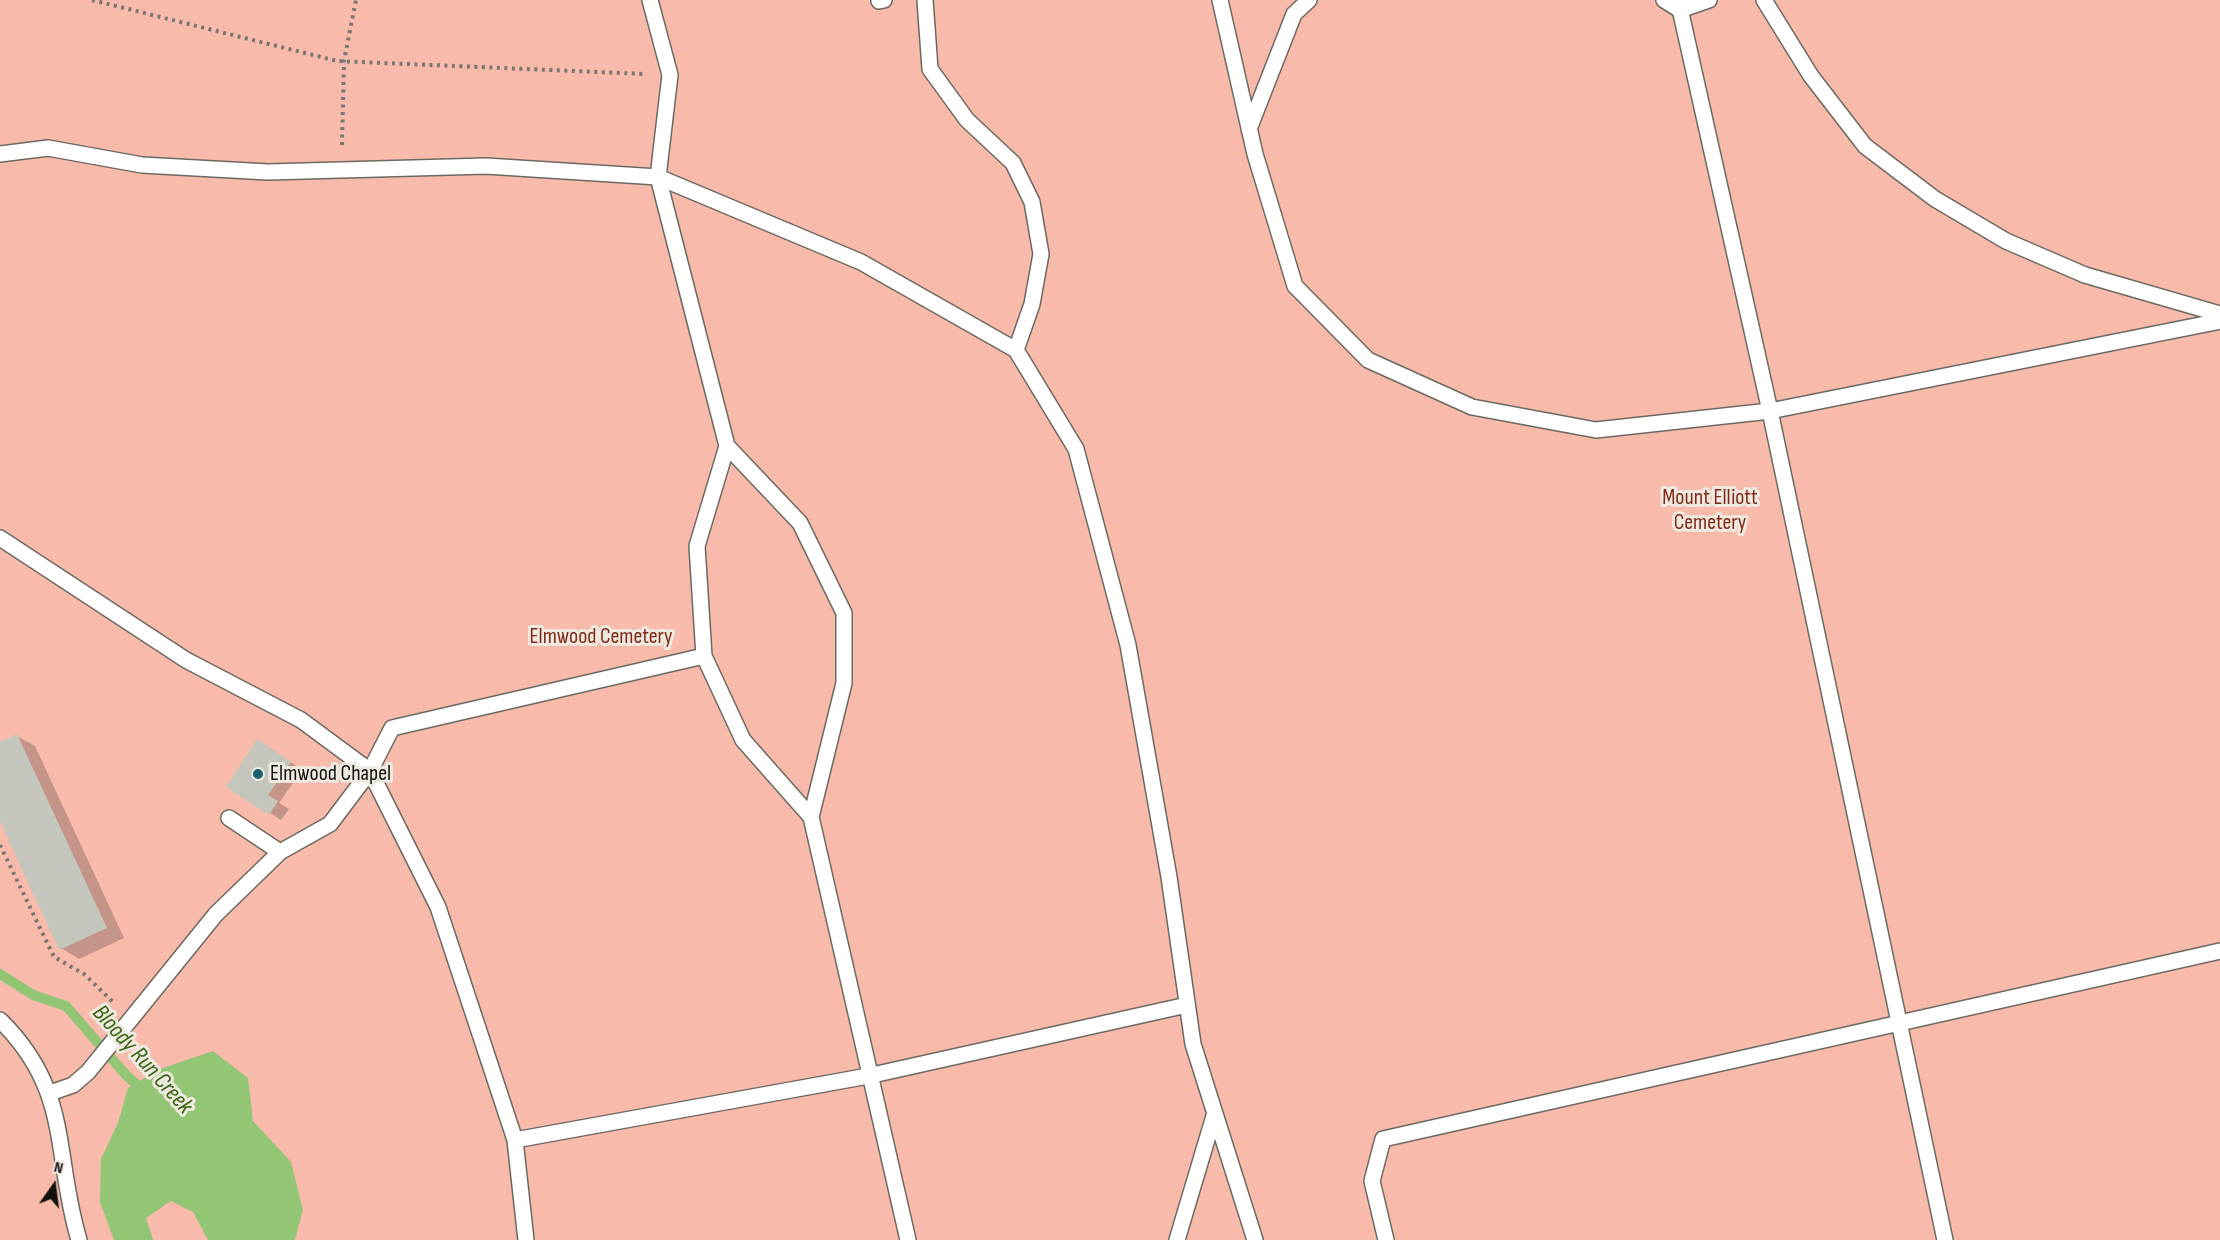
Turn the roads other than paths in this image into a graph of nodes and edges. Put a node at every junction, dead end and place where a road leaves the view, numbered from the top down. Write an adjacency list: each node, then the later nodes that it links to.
1 (650, 0): 13 (lane)
2 (884, 0): 9 (lane)
3 (926, 0): 16 (lane)
4 (1220, 0): 11 (lane)
5 (1309, 0): 11 (lane)
6 (1664, 0): 10 (lane)
7 (1709, 0): 10 (lane)
8 (1764, 0): 14 (lane)
9 (879, 1)
10 (1679, 5): 17 (lane)
11 (1249, 129): 17 (lane)
12 (0, 154): 13 (lane)
13 (658, 177): 16 (lane); 18 (lane)
14 (2220, 314)
15 (2220, 321): 17 (lane)
16 (1016, 350): 26 (lane)
17 (1770, 411): 28 (lane)
18 (727, 446): 20 (lane); 22 (lane)
19 (0, 538): 21 (lane)
20 (704, 656): 21 (lane); 22 (lane)
21 (370, 771): 24 (lane); 32 (lane)
22 (810, 817): 29 (lane)
23 (229, 818): 24 (lane)
24 (280, 852): 30 (lane)
25 (2220, 951): 28 (lane)
26 (1187, 1005): 29 (lane); 31 (lane)
27 (0, 1020): 30 (lane)
28 (1899, 1022): 38 (lane); 39 (lane)
29 (868, 1076): 32 (lane); 35 (lane)
30 (50, 1093): 33 (lane)
31 (1214, 1116): 36 (lane); 37 (lane)
32 (515, 1140): 34 (lane)
33 (79, 1240)
34 (526, 1240)
35 (908, 1240)
36 (1177, 1240)
37 (1255, 1240)
38 (1386, 1240)
39 (1945, 1240)

